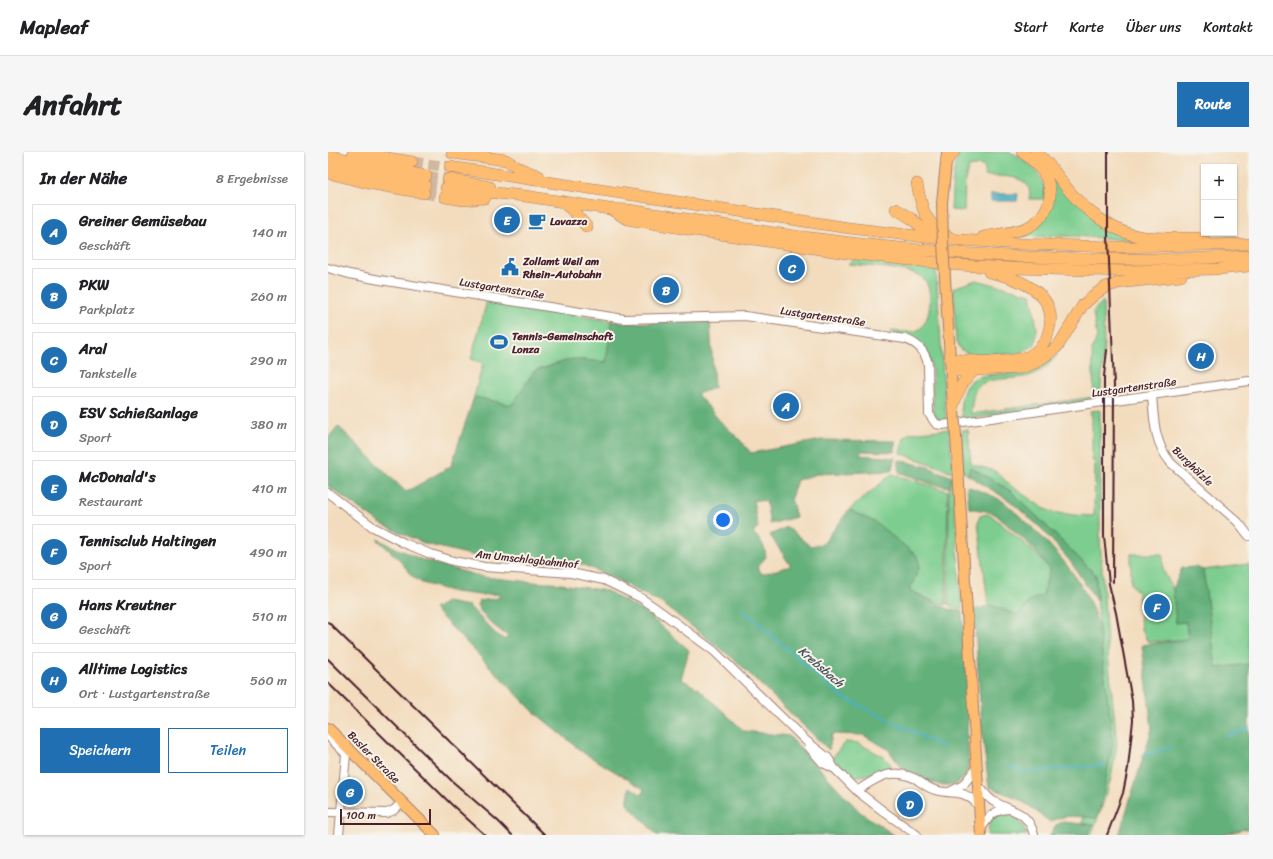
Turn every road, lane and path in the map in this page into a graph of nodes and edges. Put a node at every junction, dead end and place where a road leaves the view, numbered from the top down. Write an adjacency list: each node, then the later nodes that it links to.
1 (353, 152): 8 (highway)
2 (954, 152): 7 (highway)
3 (1022, 152): 22 (highway)
4 (1036, 152): 24 (highway)
5 (452, 153): 14 (highway)
6 (328, 155): 13 (highway)
7 (947, 156): 30 (main road, bridge)
8 (412, 162)
9 (328, 164): 13 (highway)
10 (450, 167): 14 (highway)
11 (328, 173): 13 (highway)
12 (917, 184): 21 (highway)
13 (425, 185)
14 (572, 186): 20 (highway)
15 (446, 188): 16 (highway)
16 (560, 201): 17 (highway); 19 (highway)
17 (609, 209): 25 (highway); 26 (highway)
18 (896, 209): 20 (highway)
19 (587, 227)
20 (933, 238): 21 (highway)
21 (953, 240): 22 (highway)
22 (970, 240): 24 (highway)
23 (1249, 244): 24 (highway)
24 (1216, 245)
25 (1249, 256)
26 (958, 265): 29 (highway); 30 (highway)
27 (1249, 266): 29 (highway)
28 (328, 268): 34 (street, Lustgartenstraße)
29 (1219, 269): 32 (highway)
30 (950, 359): 31 (main road)
31 (951, 371): 32 (highway); 35 (main road)
32 (974, 371): 35 (highway)
33 (1249, 381): 34 (street, Lustgartenstraße)
34 (1152, 395): 37 (street, Burghölzle)
35 (954, 409): 40 (main road, bridge)
36 (328, 493): 42 (street, Am Umschlagbahnhof)
37 (1249, 536)
38 (328, 728): 44 (main road, Basler Straße)
39 (328, 736): 48 (street)
40 (977, 767): 41 (main road); 43 (street)
41 (978, 785): 45 (main road); 46 (street)
42 (857, 791): 43 (street); 52 (street, Am Umschlagbahnhof)
43 (949, 792): 45 (street)
44 (402, 802): 48 (street); 51 (main road, Basler Straße)
45 (979, 806): 49 (main road)
46 (1010, 809): 49 (street); 53 (street)
47 (328, 812): 48 (street)
48 (341, 812): 50 (street)
49 (981, 832)
50 (339, 835)
51 (435, 835)
52 (917, 835)
53 (1034, 835)

